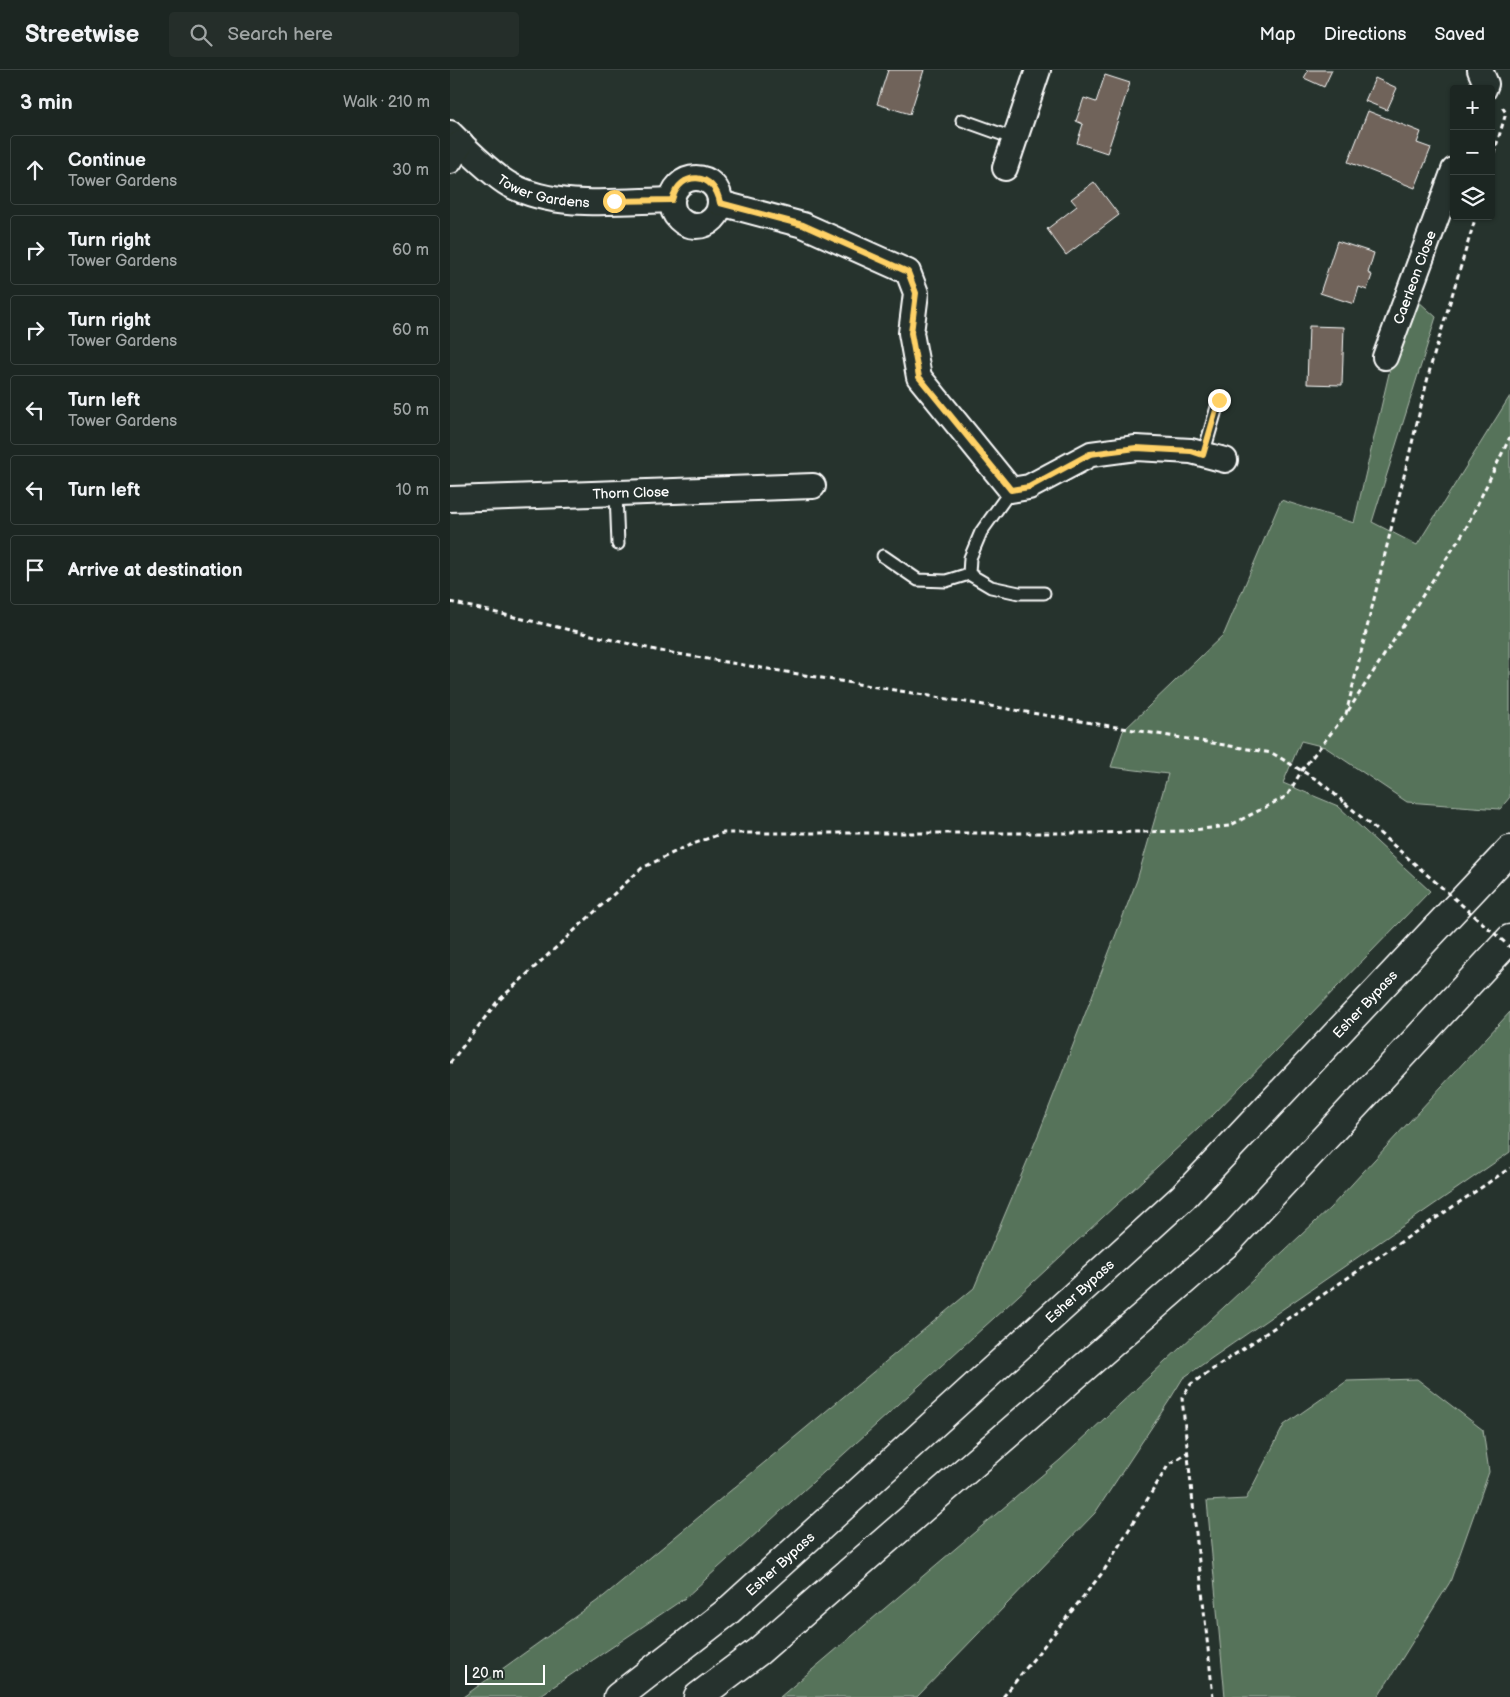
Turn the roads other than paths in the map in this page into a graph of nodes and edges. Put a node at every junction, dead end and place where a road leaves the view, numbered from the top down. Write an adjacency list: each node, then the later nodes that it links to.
1 (1038, 70): 5 (street)
2 (1480, 70): 3 (street)
3 (1486, 85)
4 (962, 120): 5 (lane)
5 (1015, 139): 7 (street)
6 (454, 146): 9 (street, Tower Gardens)
7 (1005, 168)
8 (1452, 175): 11 (street, Caerleon Close)
9 (672, 200): 10 (street); 10 (street)
10 (720, 203): 15 (street)
11 (1385, 357)
12 (1219, 400): 13 (lane)
13 (1214, 458): 15 (street)
14 (813, 486): 16 (street, Thorn Close)
15 (1011, 490): 20 (lane)
16 (616, 493): 17 (street, Thorn Close); 18 (lane)
17 (450, 499)
18 (618, 544)
19 (883, 556): 20 (lane)
20 (969, 574): 21 (lane)
21 (1044, 593)
22 (1510, 850): 24 (highway, Esher Bypass)
23 (1510, 939): 25 (highway)
24 (618, 1697)
25 (698, 1697)

